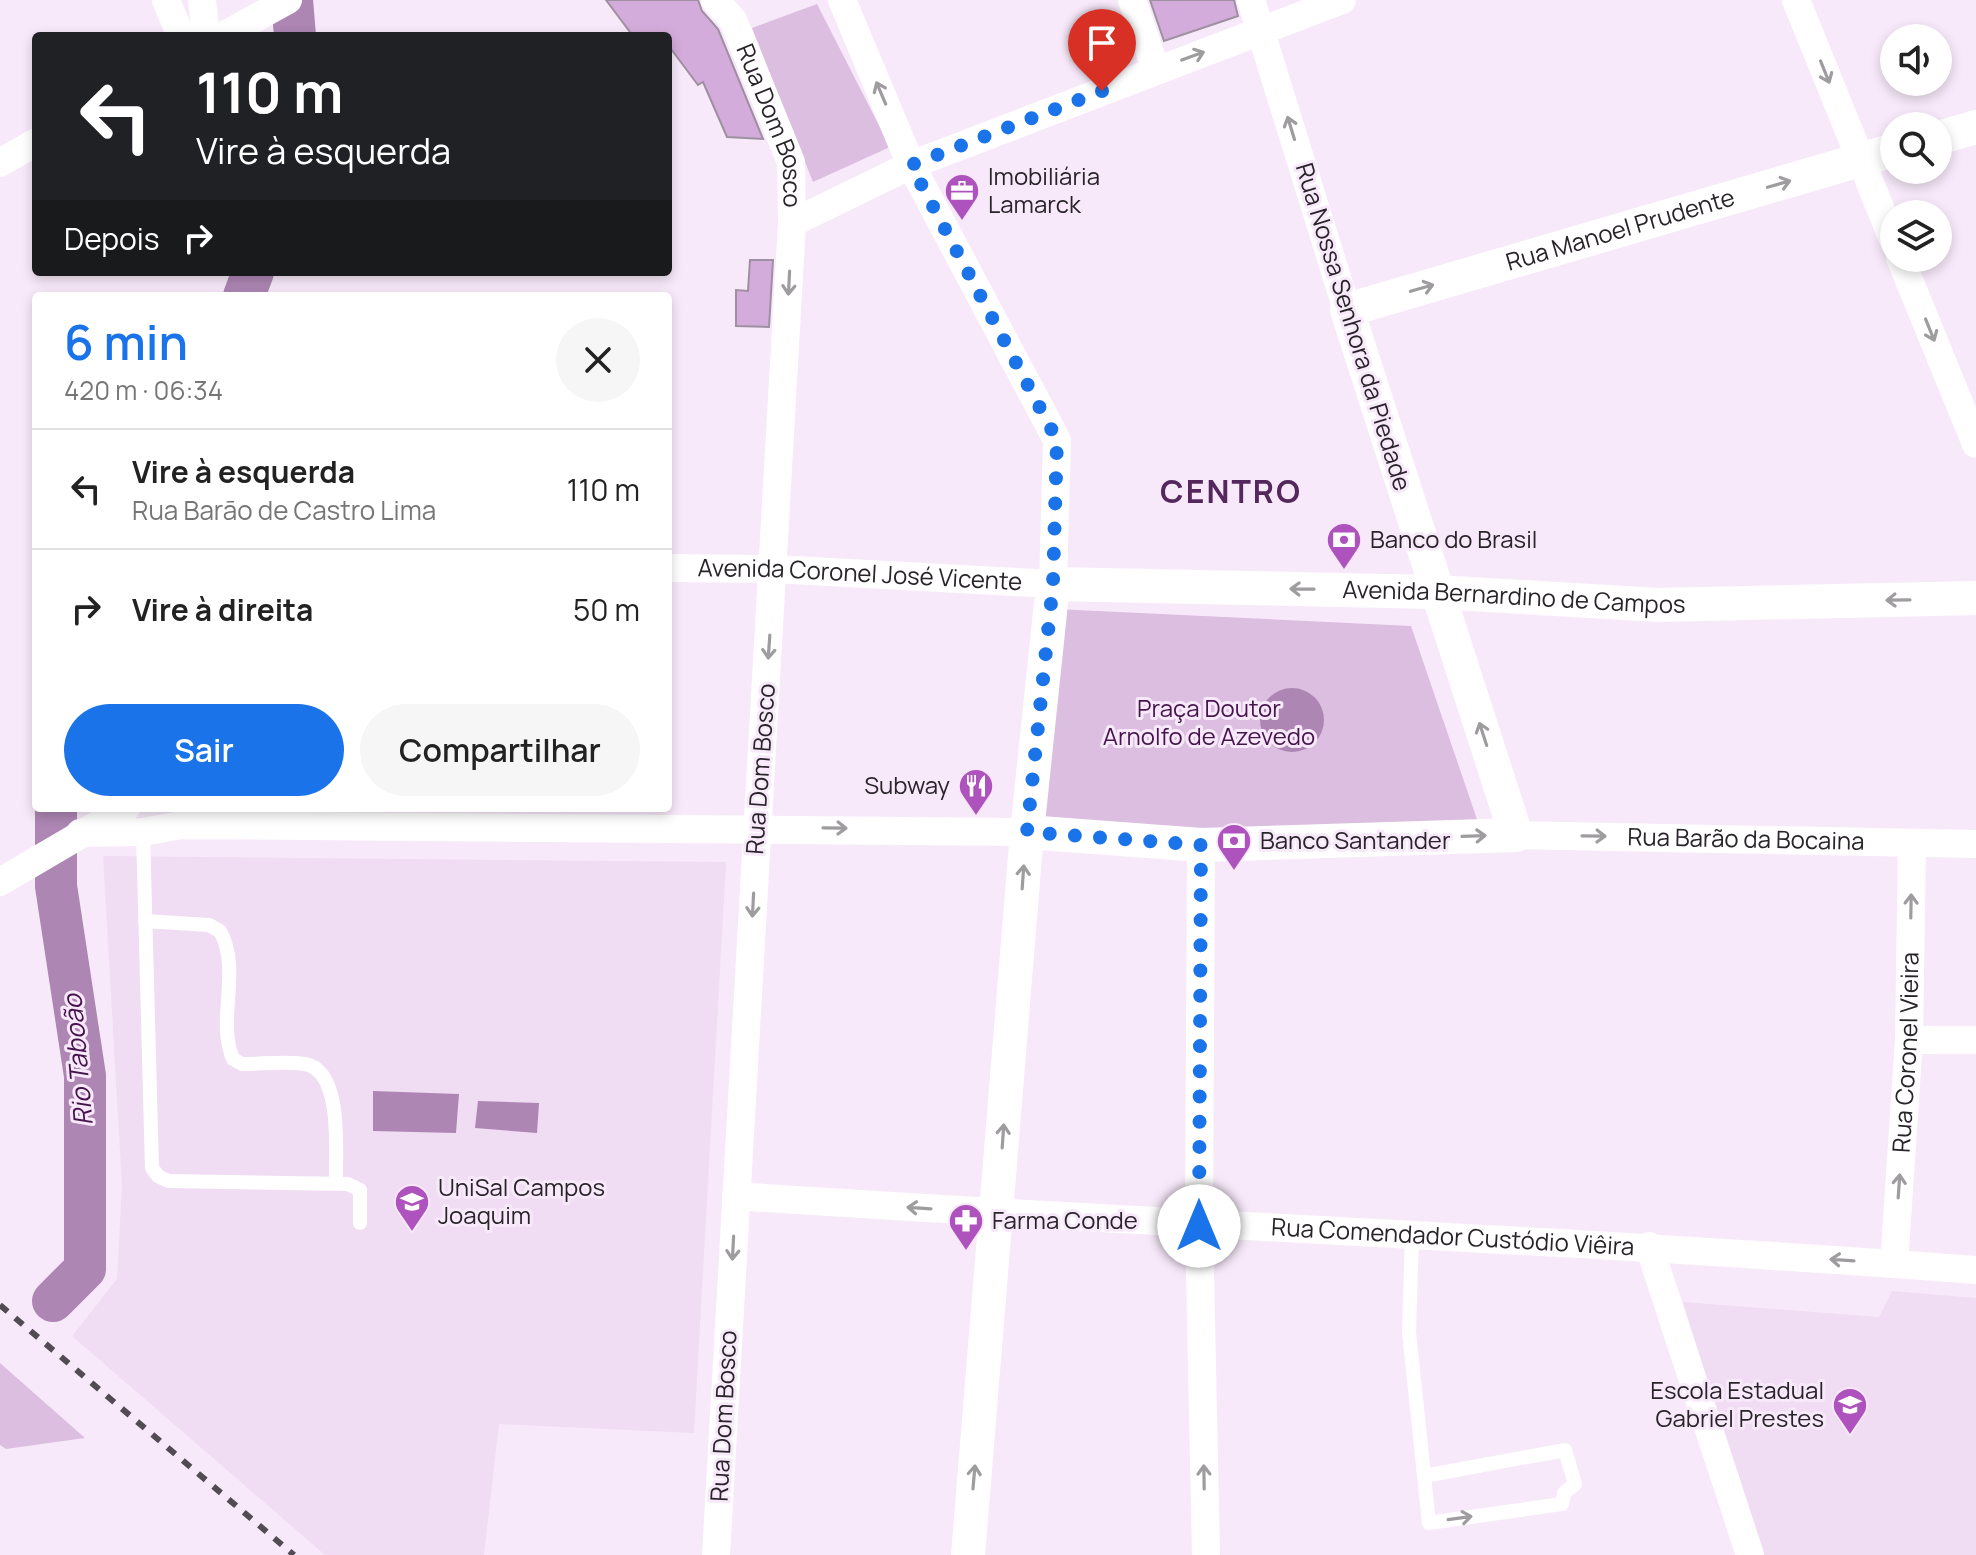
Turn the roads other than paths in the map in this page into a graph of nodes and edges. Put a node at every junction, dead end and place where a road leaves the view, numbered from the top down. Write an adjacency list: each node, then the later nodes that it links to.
1 (166, 0): 12 (street)
2 (202, 0): 13 (street)
3 (288, 0): 10 (street)
4 (715, 0): 23 (street, Rua Dom Bosco)
5 (842, 0): 21 (street, one-way to 5)
6 (1132, 0): 14 (street)
7 (1251, 0): 11 (street, Rua Nossa Senhora da Piedade)
8 (1342, 0): 11 (street)
9 (1796, 0): 19 (street, one-way to 19)
10 (234, 30)
11 (1262, 31): 14 (street, one-way to 11); 25 (street, Rua Nossa Senhora da Piedade, one-way to 11)
12 (179, 32)
13 (206, 32)
14 (1156, 70): 21 (street)
15 (1976, 127): 16 (street)
16 (1952, 134)
17 (32, 144): 20 (street)
18 (1880, 154): 19 (street, Rua Manoel Prudente)
19 (1861, 160): 22 (street); 25 (street, Rua Manoel Prudente, one-way to 19)
20 (0, 163)
21 (911, 165): 23 (street); 29 (street)
22 (1880, 207)
23 (792, 223): 28 (street, Rua Dom Bosco, one-way to 28)
24 (1906, 272): 26 (street, one-way to 26)
25 (1347, 310): 30 (street, Rua Nossa Senhora da Piedade)
26 (1976, 444)
27 (672, 568): 28 (street, Avenida Coronel José Vicente)
28 (774, 569): 29 (street, Avenida Coronel José Vicente); 35 (street, Rua Dom Bosco, one-way to 35)
29 (1053, 584): 30 (street, Avenida Bernardino de Campos, one-way to 29); 36 (street)
30 (1436, 592): 31 (street, Avenida Bernardino de Campos, one-way to 30); 38 (street, Rua Nossa Senhora da Piedade, one-way to 30)
31 (1976, 598)
32 (119, 812): 37 (street)
33 (180, 816): 34 (street); 35 (street)
34 (145, 820): 37 (street); 45 (lane)
35 (757, 827): 36 (street, one-way to 36); 49 (street, Rua Dom Bosco, one-way to 49)
36 (1027, 832): 41 (street); 50 (street, one-way to 36)
37 (76, 835): 42 (street)
38 (1516, 835): 39 (street, Rua Barão da Bocaina, one-way to 39); 41 (street, one-way to 38)
39 (1912, 843): 40 (street, Rua Barão da Bocaina); 46 (street, Rua Coronel Vieira, one-way to 39)
40 (1976, 844)
41 (1201, 845): 52 (street)
42 (27, 864): 43 (lane); 44 (street)
43 (0, 874)
44 (0, 882)
45 (145, 921): 48 (lane); 48 (lane)
46 (1909, 1040): 47 (street); 55 (street, Rua Coronel Vieira, one-way to 46)
47 (1976, 1040)
48 (336, 1183): 51 (lane)
49 (736, 1196): 50 (street, Rua Comendador Custódio Viêira, one-way to 49); 58 (street, Rua Dom Bosco, one-way to 58)
50 (997, 1214): 52 (street, Rua Comendador Custódio Viêira); 59 (street, one-way to 50)
51 (360, 1223)
52 (1199, 1226): 53 (street, Rua Comendador Custódio Viêira); 60 (street, one-way to 52)
53 (1412, 1235): 54 (street, Rua Comendador Custódio Viêira); 57 (lane)
54 (1649, 1246): 55 (street, Rua Comendador Custódio Viêira, one-way to 54); 61 (street)
55 (1894, 1264): 56 (street, Rua Comendador Custódio Viêira)
56 (1976, 1270)
57 (1424, 1476): 57 (lane, one-way to 57)
58 (716, 1555)
59 (968, 1555)
60 (1206, 1555)
61 (1750, 1555)

